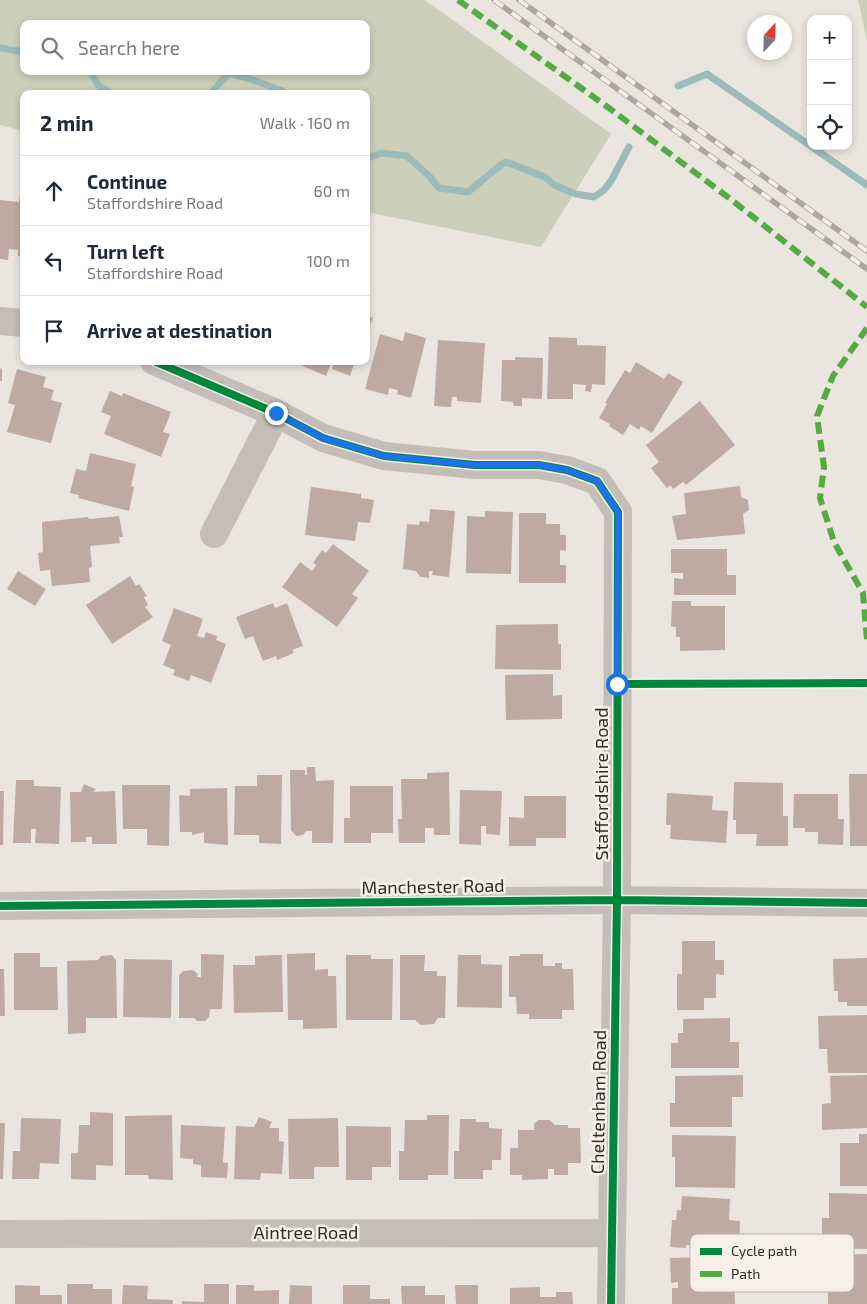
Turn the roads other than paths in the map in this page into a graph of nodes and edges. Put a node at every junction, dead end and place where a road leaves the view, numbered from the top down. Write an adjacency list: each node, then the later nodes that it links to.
1 (0, 321): 2 (street)
2 (20, 324)
3 (163, 365): 4 (street, Staffordshire Road)
4 (276, 413): 5 (street); 6 (street, Staffordshire Road)
5 (214, 534)
6 (617, 900): 7 (street, Manchester Road); 8 (street, Manchester Road); 9 (street, Cheltenham Road)
7 (867, 904)
8 (0, 906)
9 (612, 1233): 10 (street, Aintree Road); 11 (street, Cheltenham Road)
10 (0, 1234)
11 (612, 1304)

